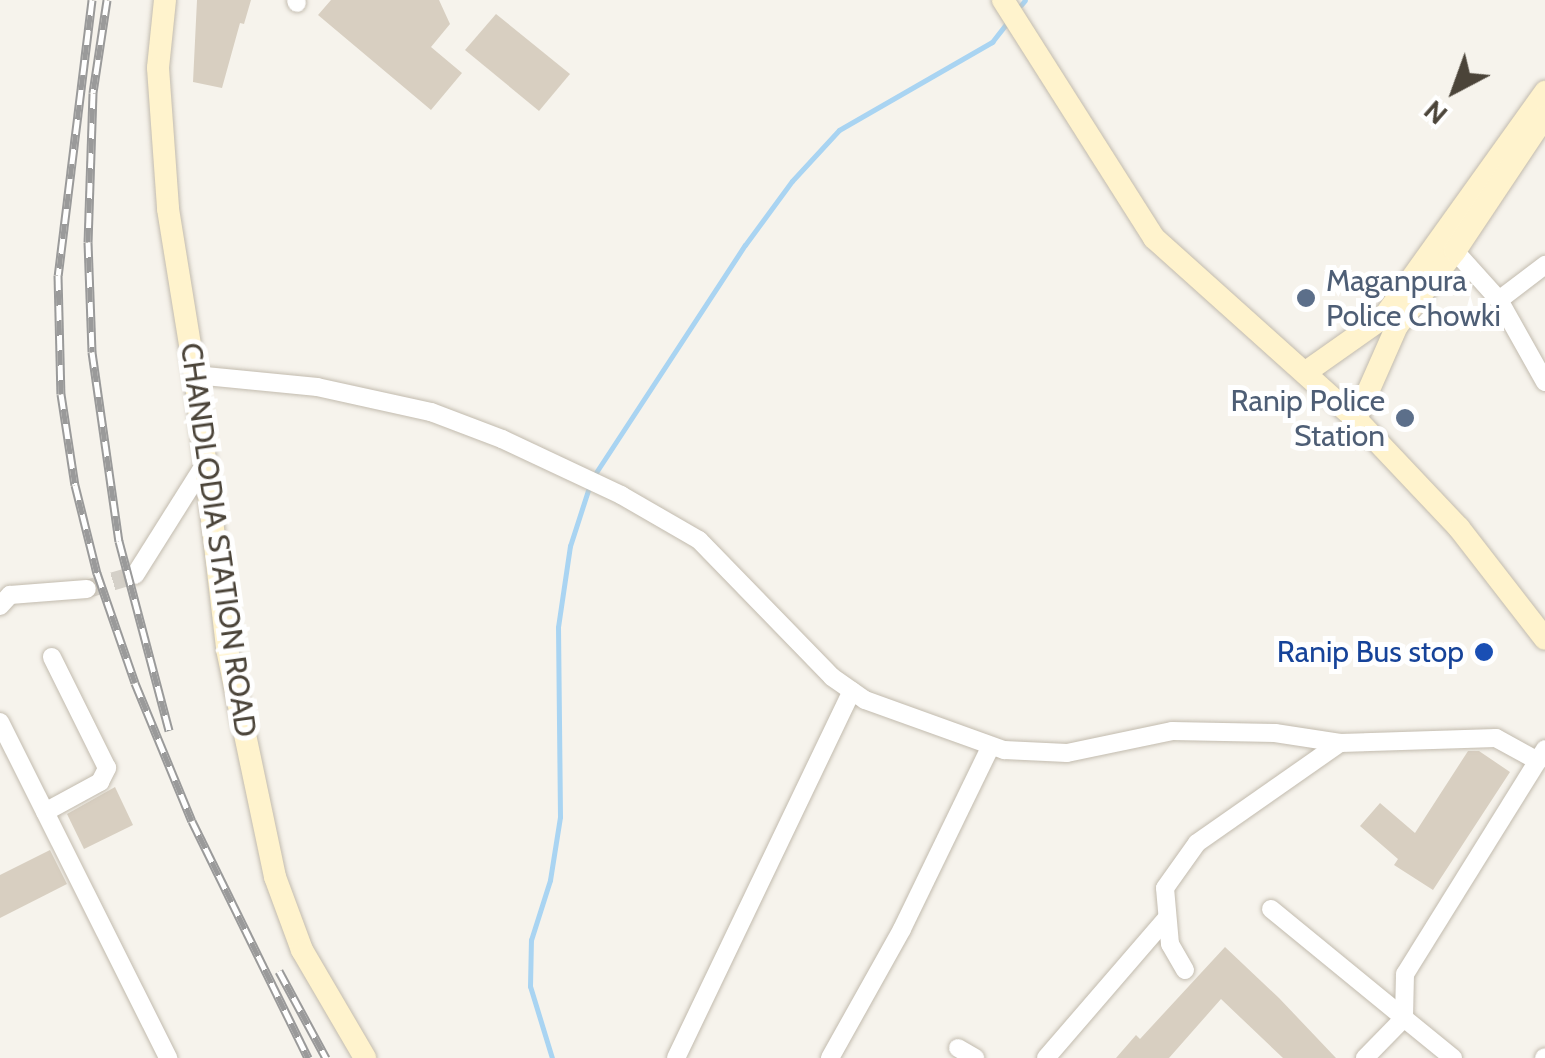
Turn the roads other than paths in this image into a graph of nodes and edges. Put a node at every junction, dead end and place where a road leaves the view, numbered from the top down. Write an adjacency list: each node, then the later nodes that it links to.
1 (165, 0): 9 (street, CHANDLODIA STATION ROAD)
2 (1003, 0): 8 (street)
3 (1545, 92): 8 (street)
4 (1545, 116): 5 (street)
5 (1455, 251): 7 (street); 11 (street)
6 (1545, 265): 7 (street)
7 (1500, 300): 10 (street)
8 (1306, 372): 11 (street)
9 (195, 375): 12 (street, CHANDLODIA STATION ROAD); 18 (street)
10 (1545, 382)
11 (1356, 418): 16 (street)
12 (205, 464): 13 (street); 30 (street, CHANDLODIA STATION ROAD)
13 (135, 575)
14 (87, 589): 15 (street)
15 (0, 606)
16 (1545, 639)
17 (52, 658): 23 (street)
18 (852, 691): 21 (street); 31 (street)
19 (0, 722): 23 (street)
20 (1340, 743): 21 (street); 22 (street); 25 (street)
21 (991, 746): 32 (street)
22 (1541, 755): 27 (street)
23 (45, 812): 29 (street)
24 (1272, 910): 27 (street)
25 (1168, 918): 26 (street); 34 (street)
26 (1184, 970)
27 (1404, 1018): 35 (street); 36 (street)
28 (958, 1048): 33 (street)
29 (168, 1058)
30 (365, 1058)
31 (676, 1058)
32 (830, 1058)
33 (975, 1058)
34 (1046, 1058)
35 (1365, 1058)
36 (1453, 1058)

